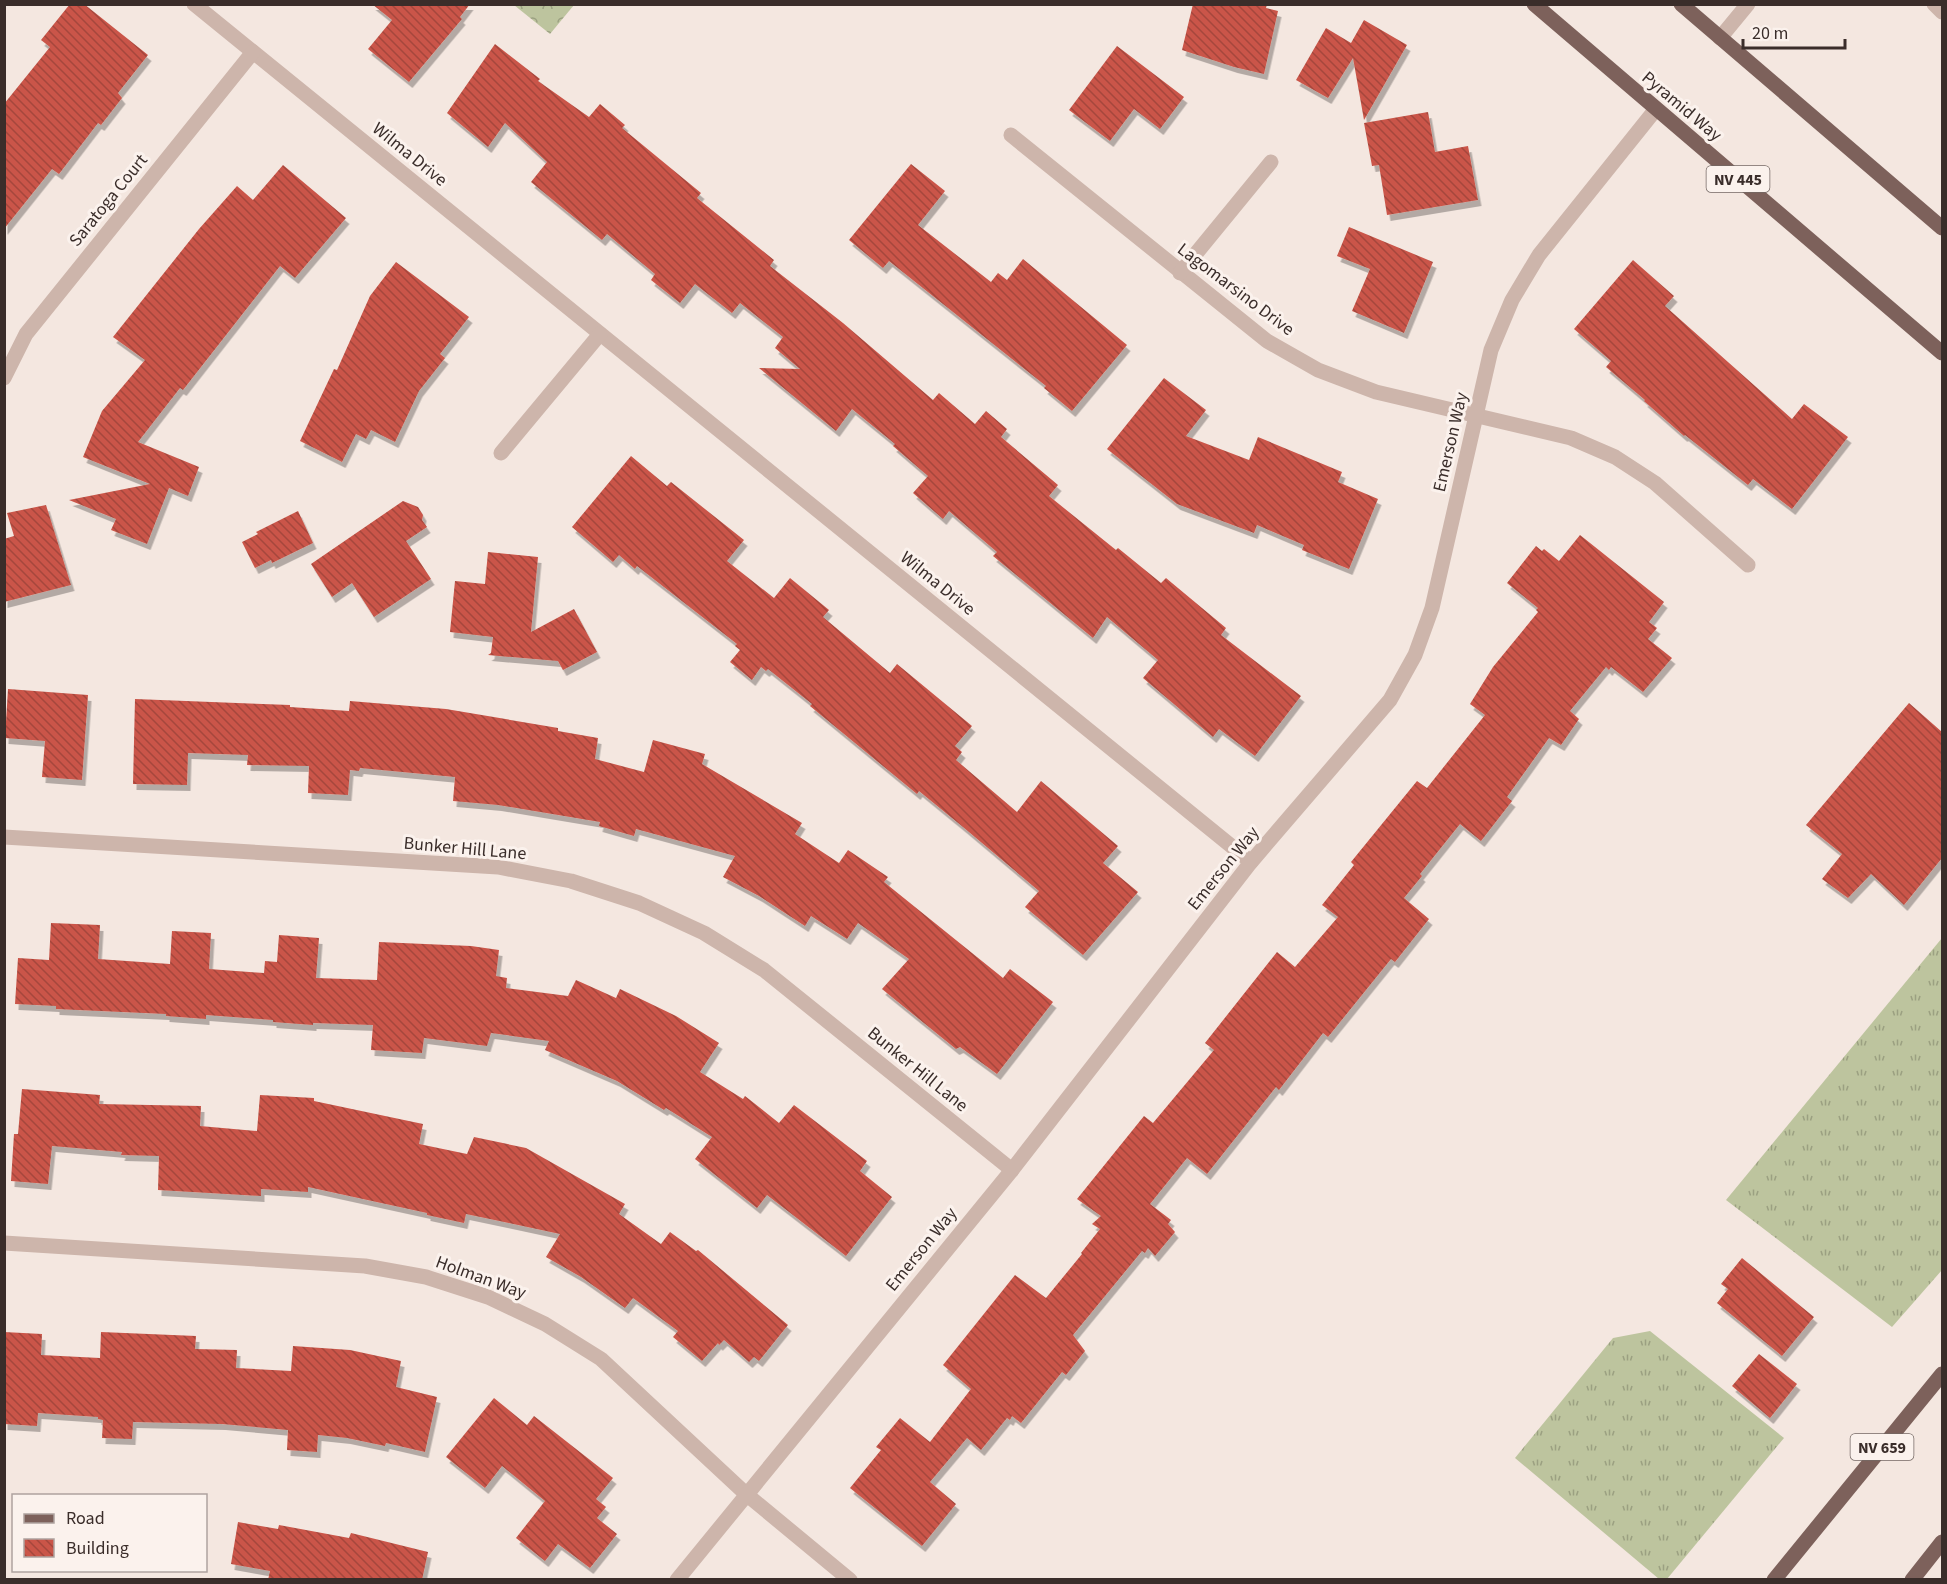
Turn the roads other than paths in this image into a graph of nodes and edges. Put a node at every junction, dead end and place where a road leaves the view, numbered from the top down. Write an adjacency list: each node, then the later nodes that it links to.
1 (194, 4): 8 (street, Wilma Drive)
2 (1534, 4): 9 (main road, Pyramid Way / NV 445)
3 (1681, 4): 7 (main road)
4 (1748, 4): 7 (street)
5 (1934, 4): 6 (street)
6 (1942, 12)
7 (1720, 38): 12 (main road)
8 (253, 52): 14 (street, Wilma Drive); 16 (street, Saratoga Court)
9 (1656, 109): 15 (main road, Pyramid Way / NV 445); 17 (street, Emerson Way)
10 (1011, 135): 13 (street, Lagomarsino Drive)
11 (1271, 162): 13 (street)
12 (1942, 228)
13 (1180, 273): 17 (street, Lagomarsino Drive)
14 (600, 334): 18 (street); 21 (street, Wilma Drive)
15 (1942, 353)
16 (4, 378)
17 (1475, 416): 19 (street, Lagomarsino Drive); 21 (street, Emerson Way)
18 (501, 453)
19 (1748, 565)
20 (4, 837): 22 (street, Bunker Hill Lane)
21 (1251, 862): 22 (street, Emerson Way)
22 (1012, 1170): 25 (street, Emerson Way)
23 (4, 1243): 25 (street, Holman Way)
24 (1942, 1374): 29 (main road, NV 659)
25 (746, 1494): 27 (street, Emerson Way); 28 (street, Holman Way)
26 (1942, 1542): 30 (main road)
27 (677, 1580)
28 (850, 1580)
29 (1774, 1580)
30 (1912, 1580)

